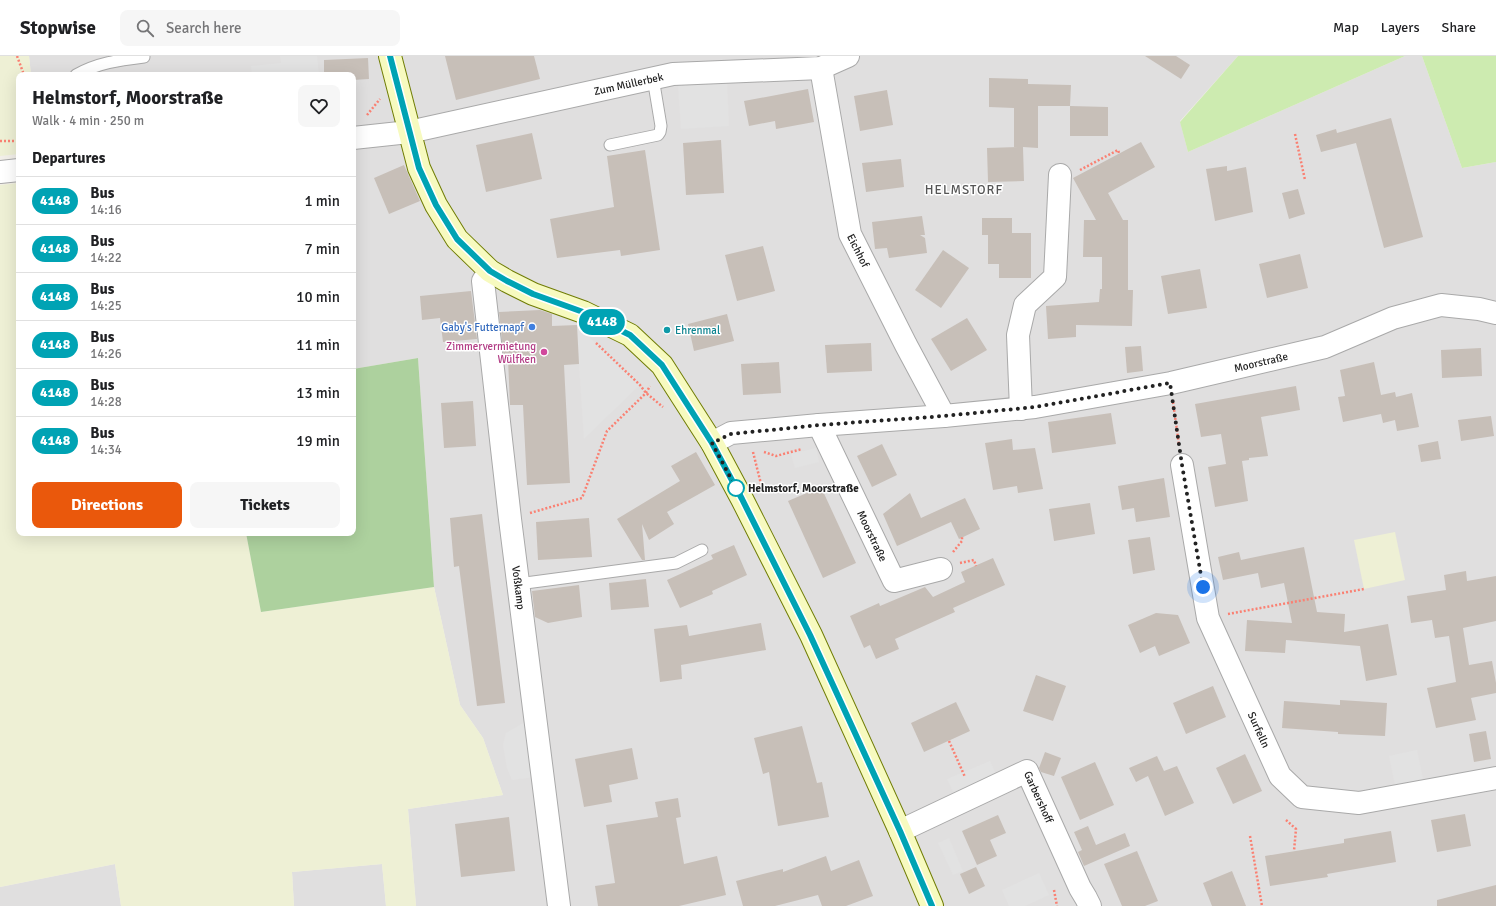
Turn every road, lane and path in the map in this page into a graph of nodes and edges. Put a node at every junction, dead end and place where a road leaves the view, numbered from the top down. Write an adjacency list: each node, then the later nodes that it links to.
1 (17, 56): 6 (path)
2 (390, 56): 9 (main road)
3 (848, 56): 5 (street, Zum Müllerbek)
4 (144, 57): 7 (lane)
5 (821, 68): 8 (street, Zum Müllerbek); 25 (street, Eichhof)
6 (23, 72)
7 (81, 72)
8 (653, 78): 9 (street, Zum Müllerbek); 14 (lane)
9 (409, 132): 11 (street, Zum Müllerbek); 18 (main road)
10 (1295, 134): 17 (path)
11 (356, 138)
12 (0, 141): 13 (path)
13 (16, 141)
14 (610, 145)
15 (1119, 153): 16 (path)
16 (1070, 173): 24 (street)
17 (1305, 180)
18 (490, 271): 21 (main road); 29 (street, Voßkamp)
19 (1496, 313): 22 (street, Moorstraße)
20 (594, 341): 23 (path)
21 (662, 365): 23 (path); 27 (main road)
22 (1170, 383): 24 (street, Moorstraße); 28 (path)
23 (646, 393): 29 (path)
24 (1021, 409): 25 (street, Moorstraße)
25 (944, 416): 26 (street, Moorstraße)
26 (820, 425): 27 (street, Moorstraße); 31 (street, Moorstraße)
27 (712, 443): 39 (main road)
28 (1182, 465): 34 (street, Surfelln)
29 (510, 519): 32 (street, Voßkamp)
30 (702, 550): 32 (lane)
31 (941, 569)
32 (518, 584): 43 (street, Voßkamp)
33 (1364, 589): 34 (path)
34 (1208, 618): 36 (street, Surfelln)
35 (949, 741): 37 (path)
36 (1496, 778)
37 (973, 796): 39 (street, Garbershoff); 46 (street, Garbershoff)
38 (1286, 820): 41 (path)
39 (900, 831): 44 (main road)
40 (1250, 836): 47 (path)
41 (1294, 851)
42 (1054, 890): 45 (path)
43 (559, 906)
44 (932, 906)
45 (1057, 906)
46 (1090, 906)
47 (1262, 906)

